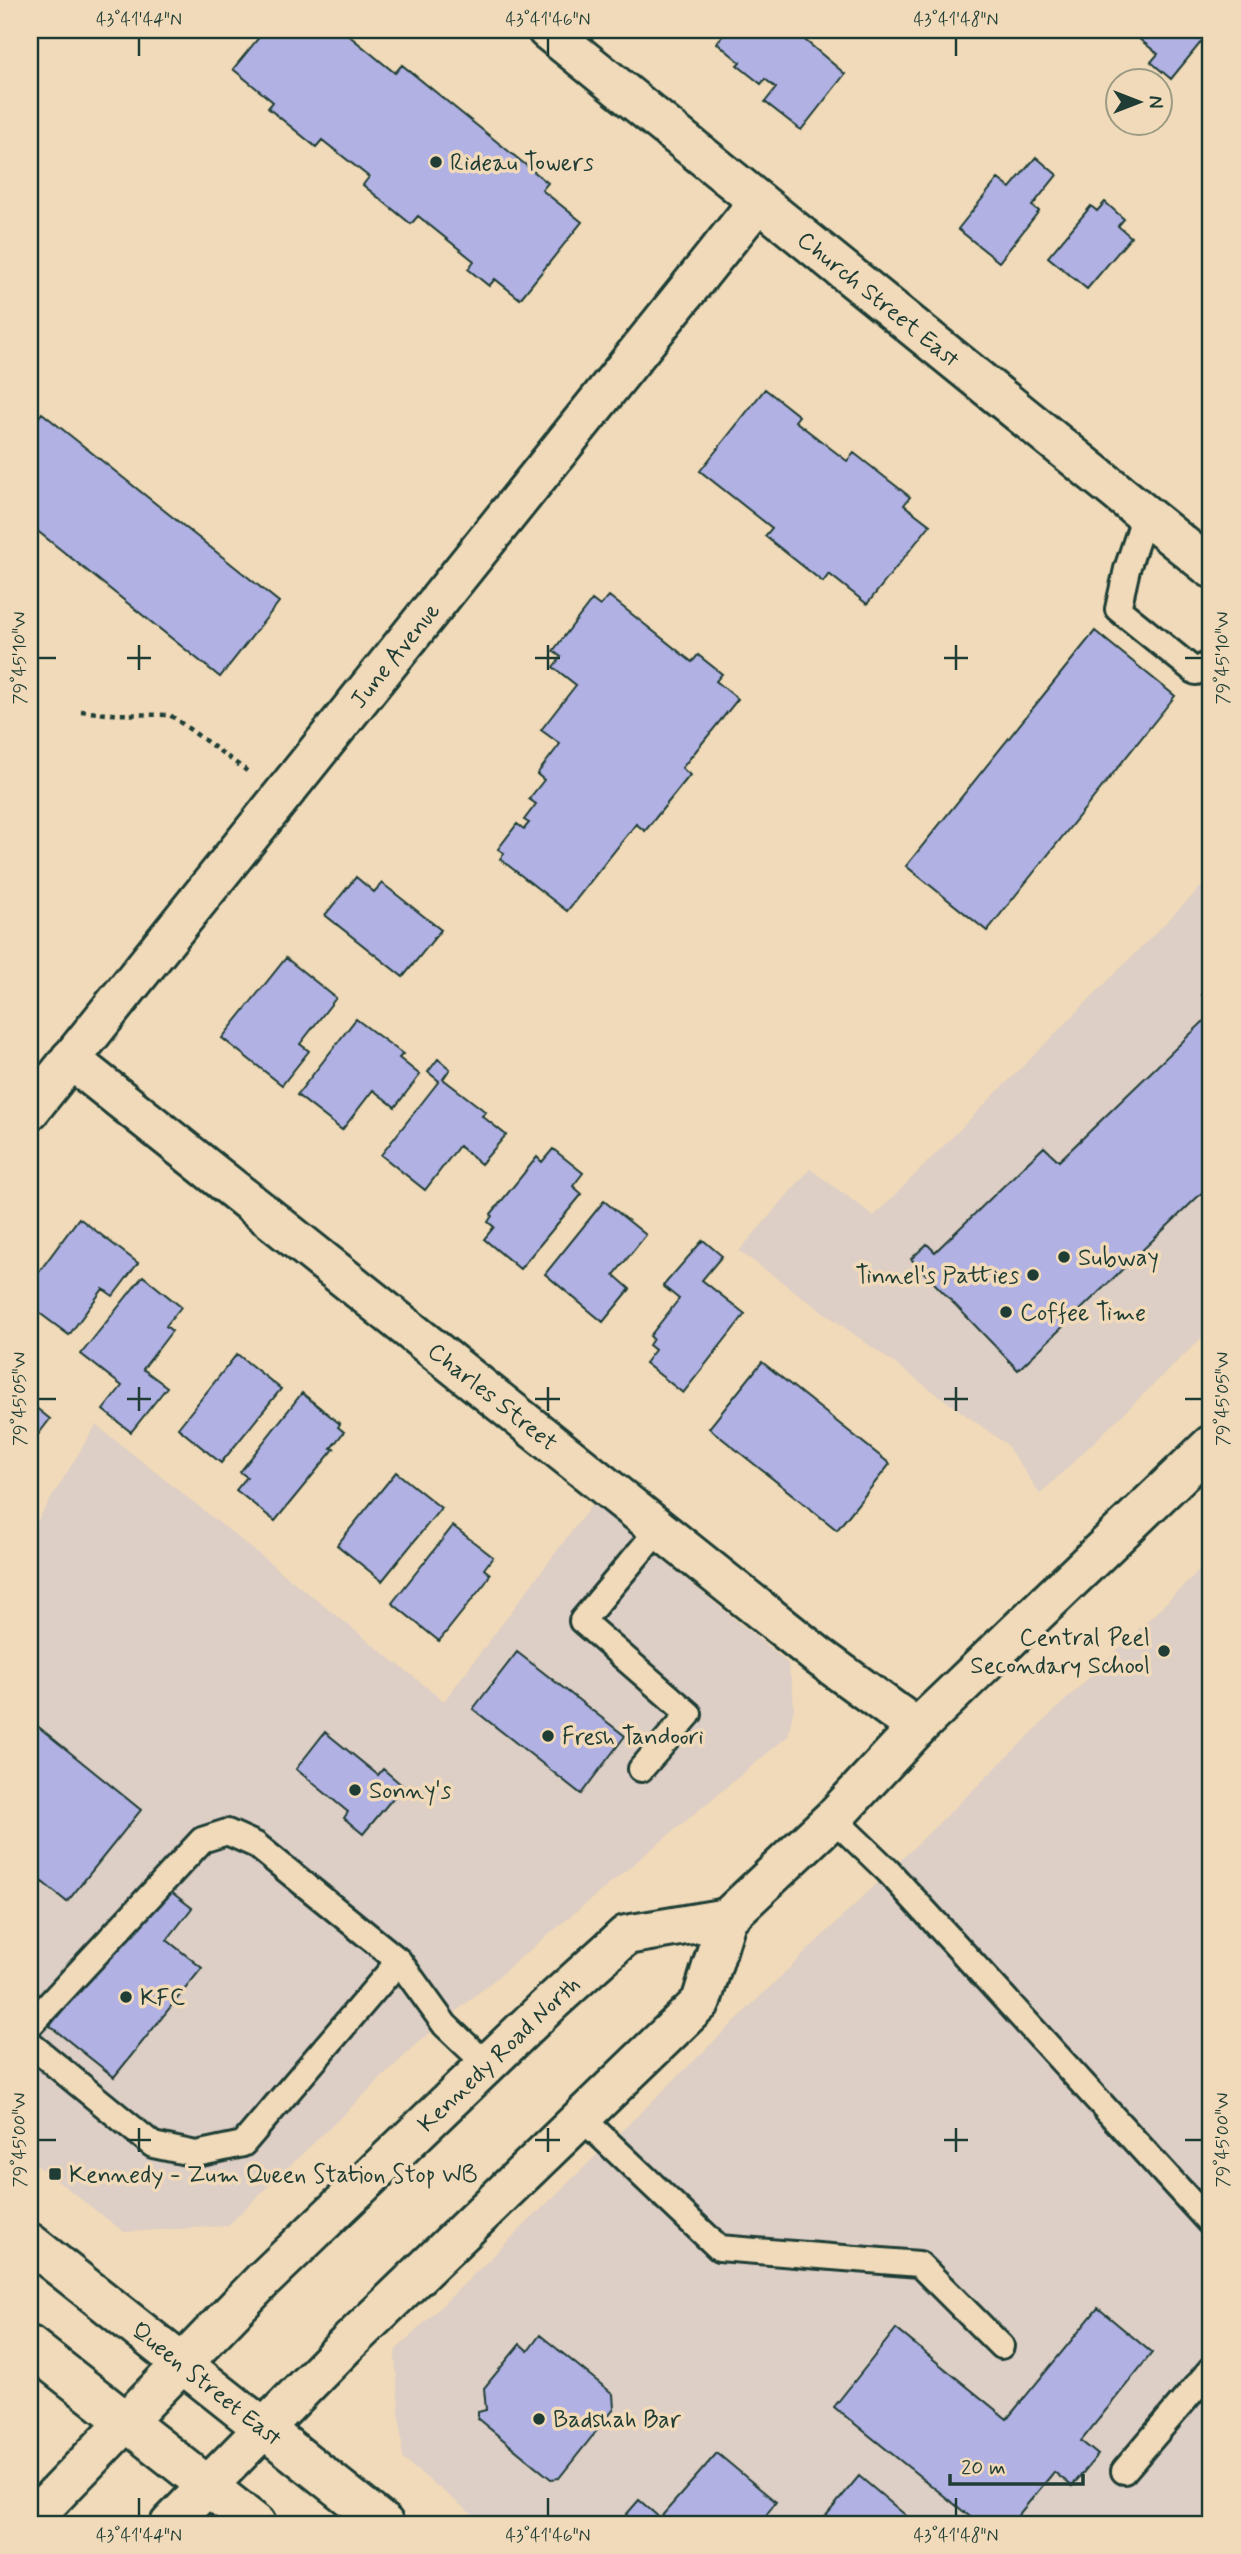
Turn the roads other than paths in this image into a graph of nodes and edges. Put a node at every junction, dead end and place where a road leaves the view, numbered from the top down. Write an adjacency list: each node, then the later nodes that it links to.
1 (567, 35): 2 (main road, Church Street East)
2 (758, 202): 3 (main road, Church Street East); 6 (main road, June Avenue)
3 (1146, 515): 4 (main road, Church Street East); 5 (lane)
4 (1211, 568)
5 (1211, 662)
6 (70, 1059): 7 (main road, June Avenue); 9 (main road, Charles Street)
7 (30, 1110)
8 (1211, 1445): 10 (main road)
9 (659, 1530): 10 (main road, Charles Street); 11 (lane)
10 (918, 1728): 12 (main road)
11 (641, 1769)
12 (833, 1818): 13 (main road); 19 (lane)
13 (727, 1918): 17 (main road, Kennedy Road North); 18 (main road)
14 (399, 1961): 15 (lane); 16 (lane); 17 (lane)
15 (30, 2025)
16 (30, 2044)
17 (487, 2065): 23 (main road, Kennedy Road North)
18 (582, 2118): 22 (lane); 26 (main road)
19 (1211, 2224)
20 (30, 2243): 23 (main road, Queen Street East)
21 (30, 2346): 25 (main road)
22 (1001, 2346)
23 (181, 2364): 25 (main road, Kennedy Road North); 26 (main road, Queen Street East)
24 (1211, 2369): 27 (lane)
25 (126, 2422): 28 (main road); 29 (main road, Kennedy Road North)
26 (263, 2429): 28 (main road); 32 (main road, Queen Street East)
27 (1124, 2471)
28 (208, 2486): 30 (main road); 31 (main road)
29 (30, 2521)
30 (170, 2524)
31 (256, 2524)
32 (384, 2524)

